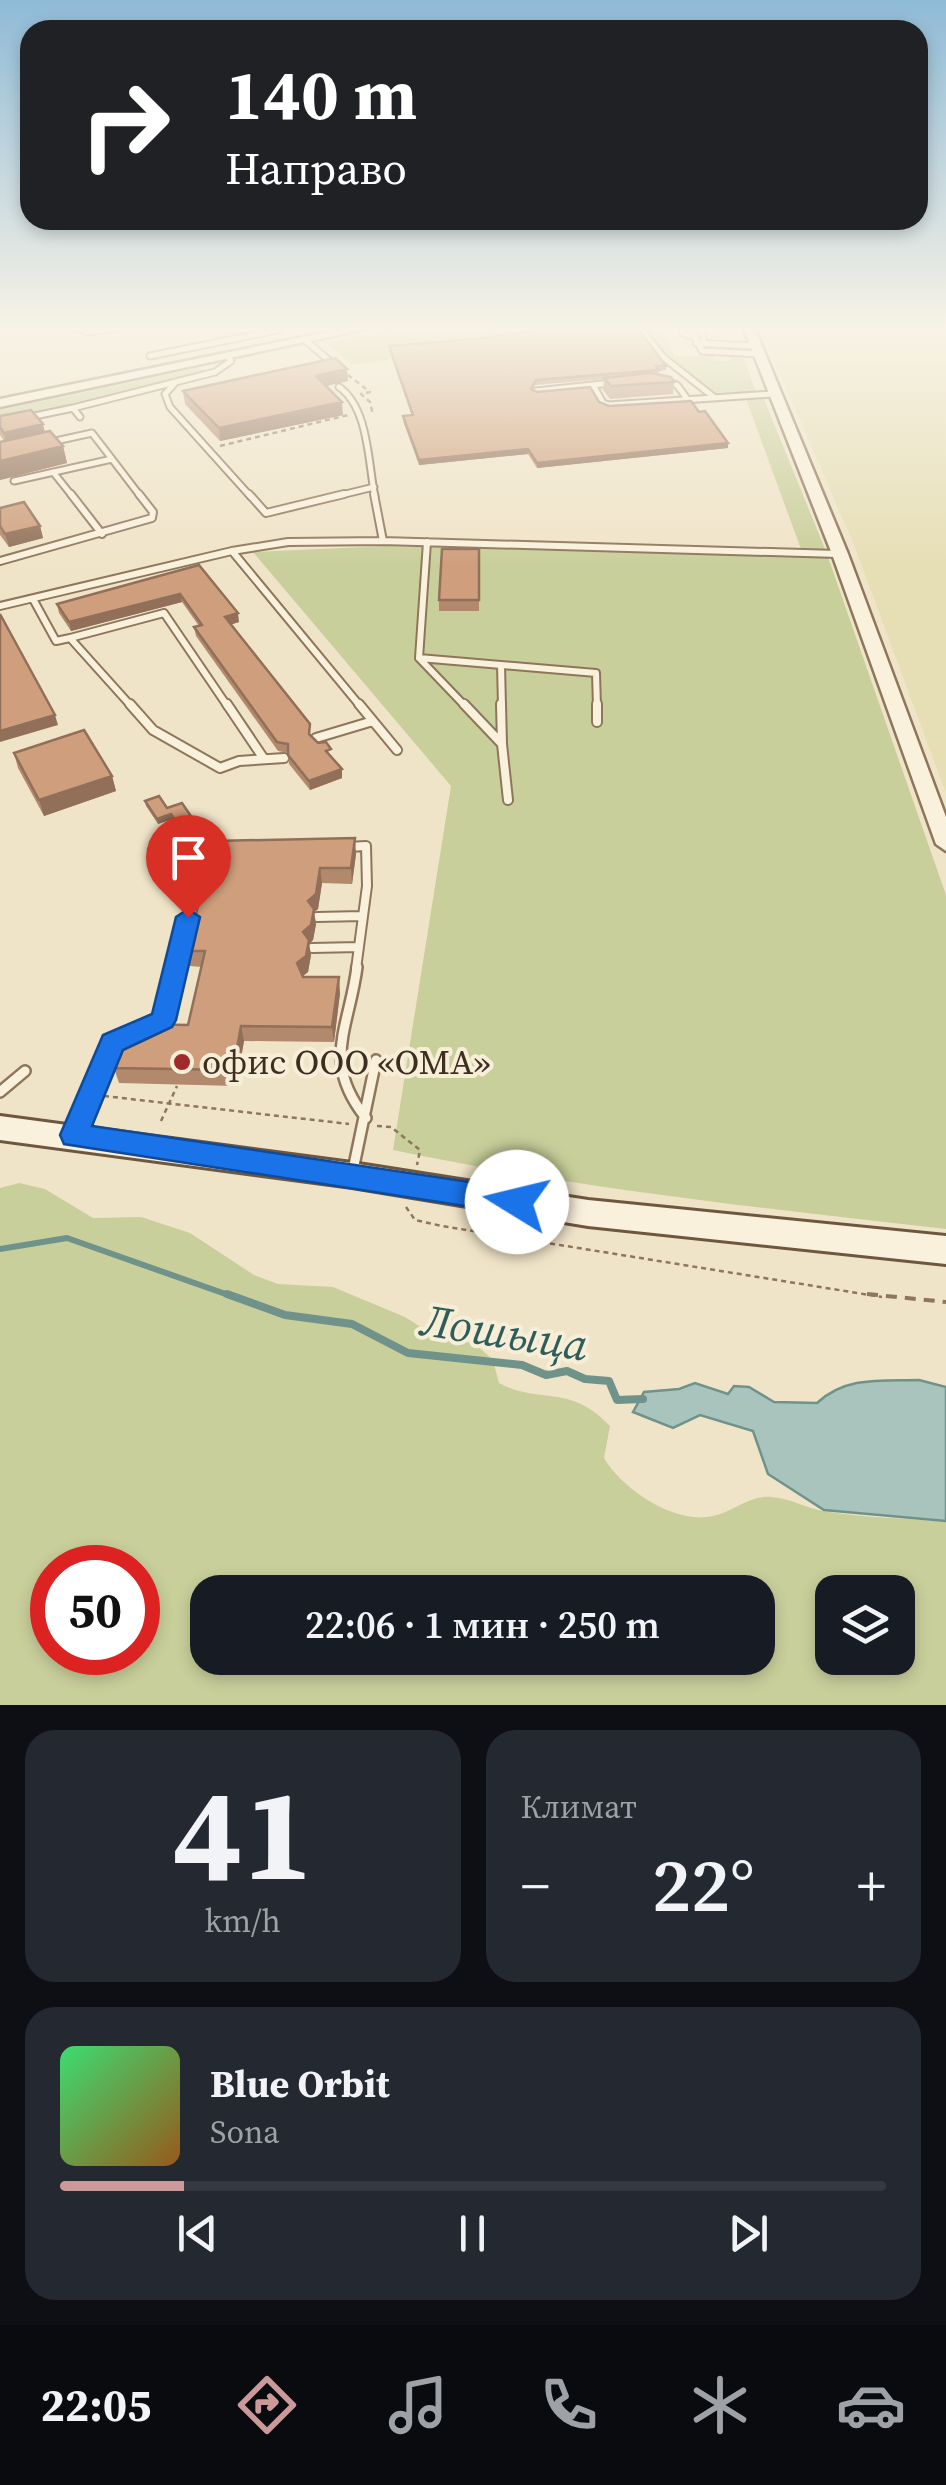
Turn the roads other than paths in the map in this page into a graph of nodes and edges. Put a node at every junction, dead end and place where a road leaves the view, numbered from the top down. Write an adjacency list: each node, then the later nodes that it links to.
1 (79, 407): 5 (lane)
2 (172, 407): 12 (lane)
3 (356, 407): 12 (lane)
4 (778, 407): 17 (street)
5 (73, 408): 6 (lane); 7 (lane)
6 (18, 420)
7 (92, 432): 8 (lane); 9 (lane)
8 (37, 445)
9 (112, 459): 10 (lane); 13 (lane)
10 (53, 472): 11 (lane); 13 (lane)
11 (14, 481)
12 (374, 487): 14 (lane)
13 (102, 534): 18 (lane)
14 (383, 540): 15 (lane); 16 (lane)
15 (427, 542): 17 (lane); 22 (lane)
16 (232, 551): 19 (lane); 24 (lane)
17 (840, 554): 32 (street)
18 (0, 561)
19 (33, 599): 20 (lane); 21 (lane)
20 (0, 606)
21 (70, 638): 30 (lane); 30 (lane)
22 (419, 658): 23 (lane); 27 (lane)
23 (501, 665): 25 (lane); 27 (lane)
24 (373, 721): 26 (lane); 28 (lane)
25 (597, 722)
26 (318, 742)
27 (502, 744): 31 (lane)
28 (397, 750)
29 (281, 754): 30 (lane)
30 (264, 759)
31 (508, 800)
32 (946, 844)
33 (330, 847): 35 (lane)
34 (222, 848): 46 (lane)
35 (362, 916): 36 (lane); 37 (lane)
36 (317, 917)
37 (359, 947): 38 (lane); 40 (lane)
38 (312, 948)
39 (339, 980): 40 (lane)
40 (356, 980): 44 (lane)
41 (376, 1060): 44 (lane)
42 (25, 1071): 43 (lane)
43 (0, 1092)
44 (365, 1121): 47 (lane)
45 (0, 1128): 46 (main road)
46 (74, 1135): 47 (main road)
47 (352, 1174): 48 (main road)
48 (946, 1250)

